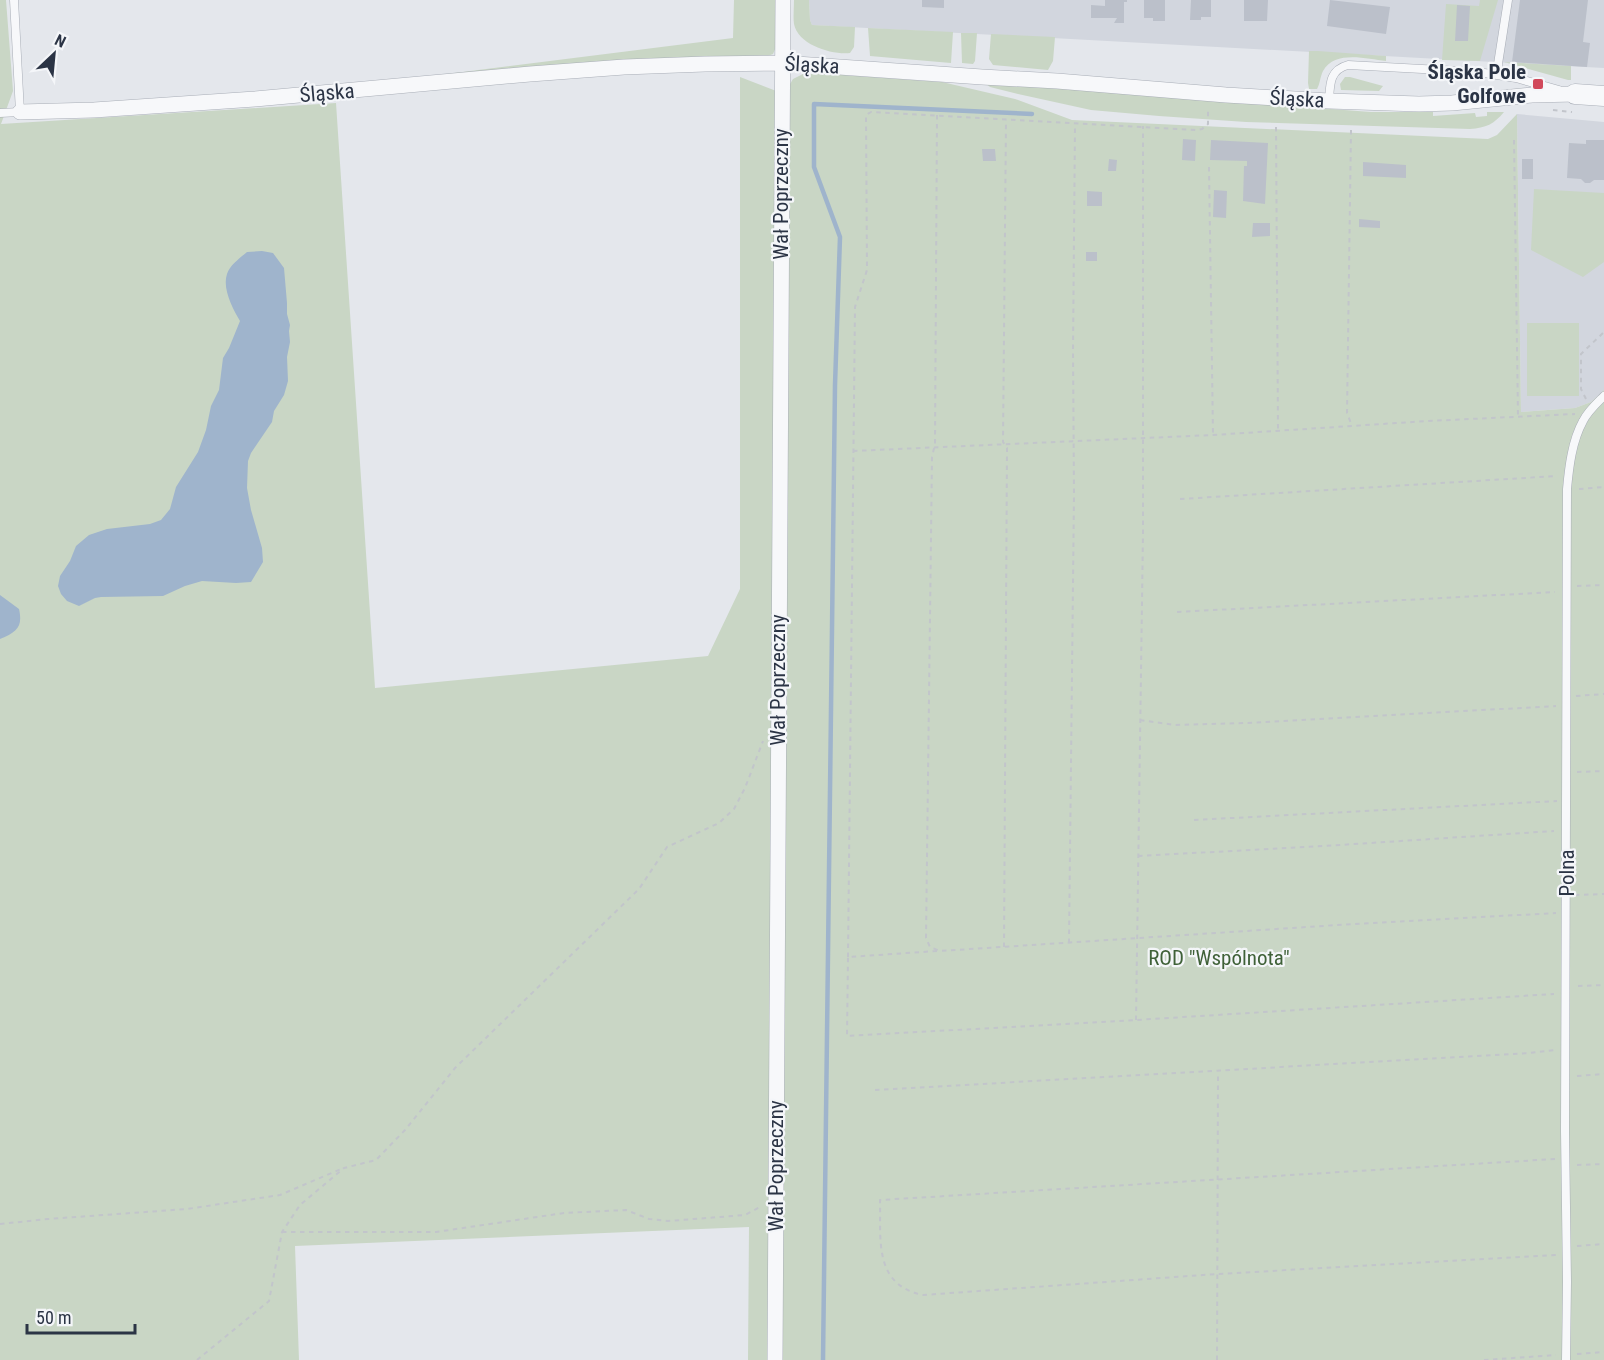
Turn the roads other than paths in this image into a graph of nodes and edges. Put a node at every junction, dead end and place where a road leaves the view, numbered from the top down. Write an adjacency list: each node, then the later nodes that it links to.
1 (14, 0): 9 (lane)
2 (783, 0): 4 (street, Wał Poprzeczny)
3 (1508, 0): 5 (lane)
4 (782, 63): 8 (street, Śląska); 9 (street, Śląska); 13 (street, Wał Poprzeczny)
5 (1498, 75): 6 (lane); 8 (lane)
6 (1575, 94): 7 (street, Śląska); 8 (street, Śląska)
7 (1604, 96)
8 (1329, 101)
9 (20, 112): 10 (lane)
10 (0, 113)
11 (1604, 396): 12 (lane, Polna)
12 (1566, 1357)
13 (775, 1360)

